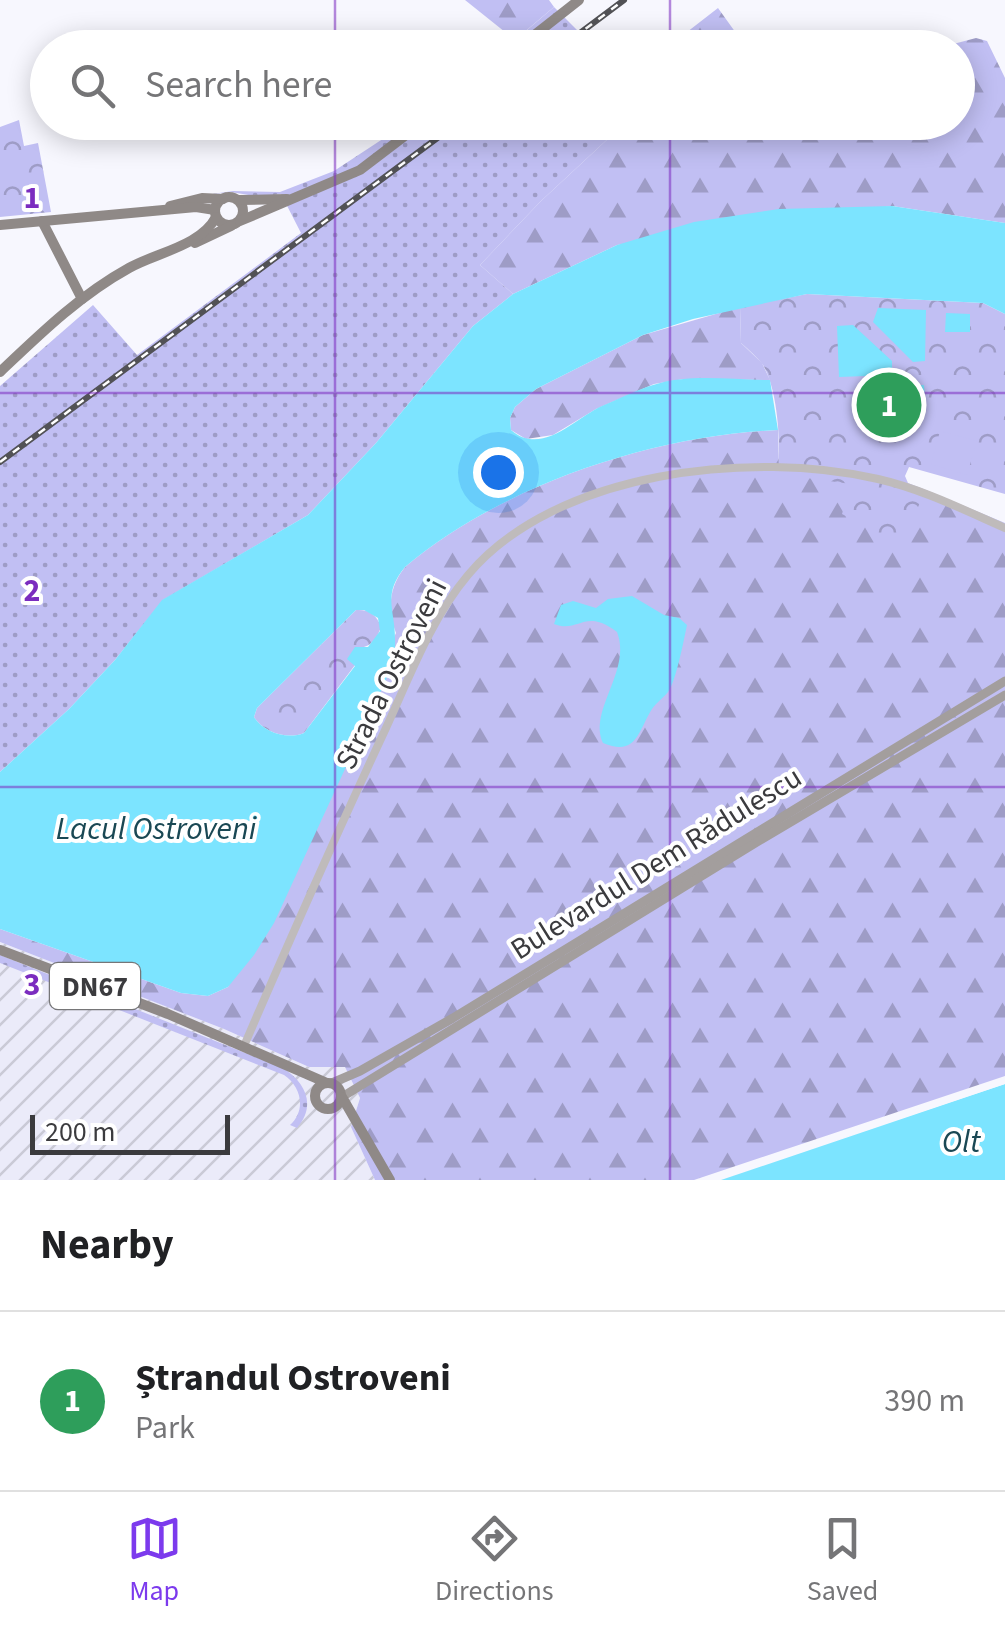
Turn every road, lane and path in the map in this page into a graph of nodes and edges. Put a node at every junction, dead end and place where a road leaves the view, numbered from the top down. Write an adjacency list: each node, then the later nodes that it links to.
1 (579, 0): 2 (main road)
2 (541, 30)
3 (399, 140): 5 (main road)
4 (223, 199): 6 (main road); 7 (main road); 8 (main road)
5 (293, 199): 6 (main road); 10 (main road)
6 (238, 200): 10 (main road)
7 (161, 210): 8 (main road); 9 (main road)
8 (216, 213): 10 (main road); 12 (main road)
9 (42, 221): 11 (main road); 13 (main road)
10 (236, 224): 12 (main road)
11 (0, 225)
12 (180, 246): 13 (main road)
13 (82, 299): 14 (main road)
14 (0, 372)
15 (1005, 528): 19 (street, Strada Ostroveni)
16 (1005, 682): 22 (main road, Bulevardul Dem Rădulescu)
17 (1005, 694): 24 (main road, Bulevardul Dem Rădulescu)
18 (0, 950): 19 (main road, DN67)
19 (244, 1046): 20 (main road, DN67)
20 (290, 1067): 21 (main road, DN67); 26 (main road, DN67)
21 (311, 1076): 22 (main road); 23 (main road, DN67)
22 (347, 1078): 23 (main road, Bulevardul Dem Rădulescu)
23 (330, 1083): 25 (main road, DN67); 26 (main road)
24 (356, 1087): 25 (main road, Bulevardul Dem Rădulescu); 28 (main road)
25 (342, 1097): 27 (main road); 28 (main road, DN67)
26 (314, 1098): 27 (main road, DN67)
27 (331, 1110): 29 (main road, DN67)
28 (350, 1114): 29 (main road, DN67)
29 (356, 1126): 30 (main road, DN67)
30 (390, 1180)

